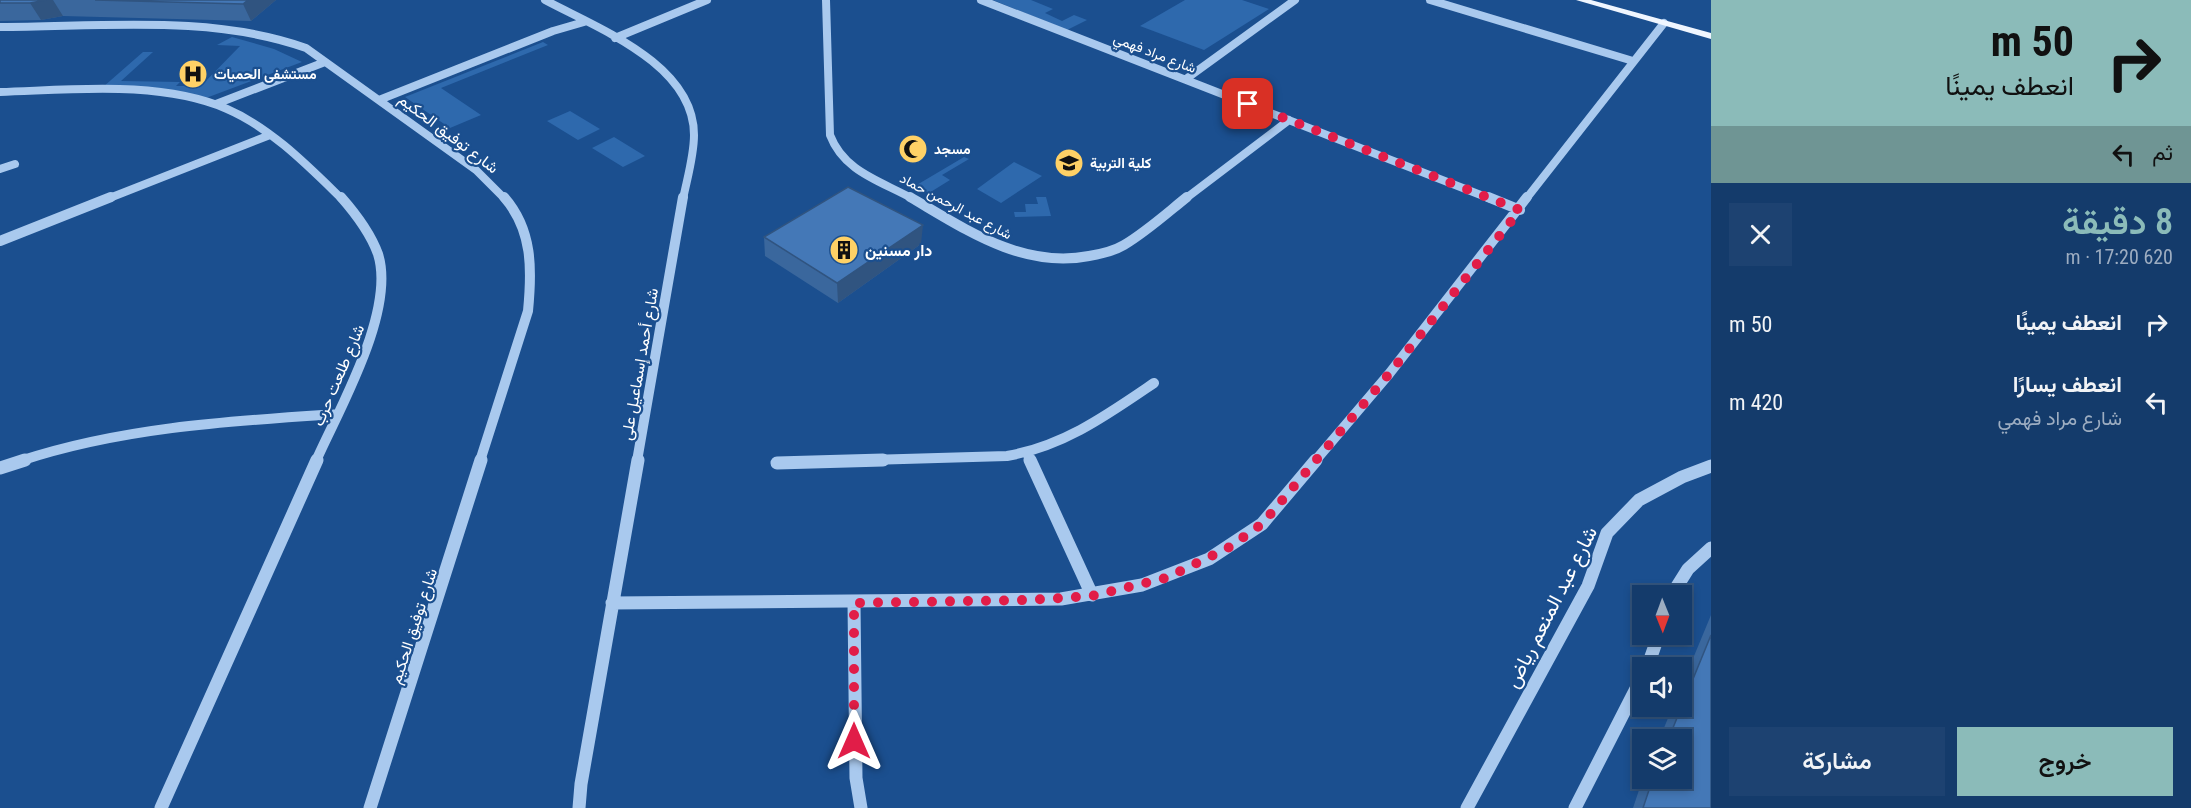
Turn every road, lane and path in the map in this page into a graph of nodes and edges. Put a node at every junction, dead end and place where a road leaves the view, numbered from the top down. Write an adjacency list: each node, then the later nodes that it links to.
1 (545, 0): 9 (street, شارع أحمد إسماعيل على)
2 (707, 0): 14 (street)
3 (826, 0): 21 (street, شارع عبد الرحمن حماد)
4 (981, 0): 17 (street, شارع مراد فهمي)
5 (1295, 0): 17 (street)
6 (1430, 0): 15 (street)
7 (1581, 0): 10 (main road)
8 (1607, 0): 12 (main road)
9 (584, 22): 14 (street, شارع أحمد إسماعيل على); 19 (street)
10 (1664, 23): 13 (main road); 15 (street)
11 (0, 27): 16 (street, شارع توفيق الحكيم)
12 (1711, 28)
13 (1711, 36)
14 (615, 38): 36 (street, شارع أحمد إسماعيل على)
15 (1633, 61): 25 (street)
16 (325, 62): 19 (street, شارع توفيق الحكيم); 20 (street)
17 (1186, 79): 21 (street, شارع مراد فهمي)
18 (0, 92): 20 (street, شارع طلعت حرب)
19 (379, 100): 40 (street, شارع توفيق الحكيم)
20 (216, 104): 22 (street, شارع طلعت حرب)
21 (1289, 120): 25 (street, شارع مراد فهمي)
22 (270, 135): 26 (street); 28 (street, شارع طلعت حرب)
23 (15, 164): 24 (street)
24 (0, 169)
25 (1520, 210): 35 (street)
26 (0, 241)
27 (1154, 383): 29 (street)
28 (338, 414): 32 (street); 39 (street, شارع طلعت حرب)
29 (1027, 453): 30 (street); 35 (street)
30 (777, 463)
31 (1711, 466): 43 (street, شارع عبد المنعم رياض)
32 (0, 468)
33 (1711, 548): 34 (street)
34 (1676, 585)
35 (1092, 596): 37 (street)
36 (612, 603): 37 (street); 41 (street, شارع أحمد إسماعيل على)
37 (854, 603): 42 (street)
38 (1632, 697): 44 (street)
39 (161, 808)
40 (370, 808)
41 (579, 808)
42 (861, 808)
43 (1467, 808)
44 (1575, 808)

